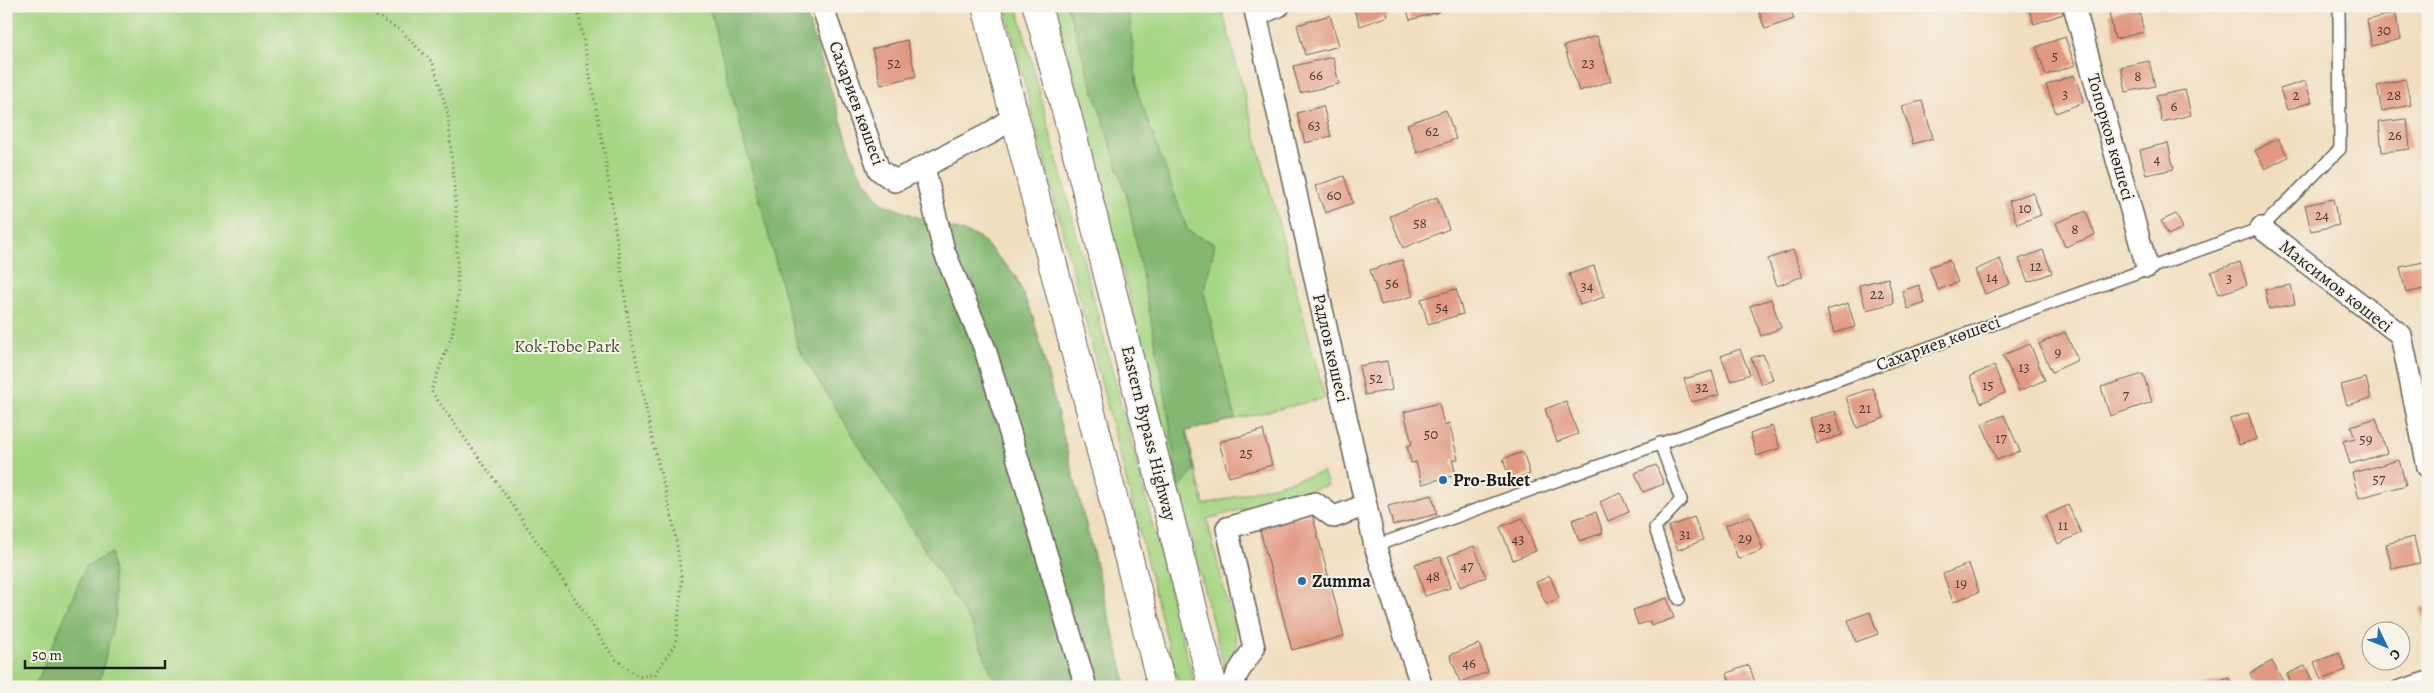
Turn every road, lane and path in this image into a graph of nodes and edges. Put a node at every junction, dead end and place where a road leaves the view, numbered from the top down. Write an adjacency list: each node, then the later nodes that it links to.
1 (359, 6): 2 (path)
2 (577, 6)
3 (822, 6): 11 (street, Сахариев көшесі)
4 (986, 6): 10 (main road)
5 (1037, 6): 22 (main road, Eastern Bypass Highway)
6 (1279, 6): 9 (street)
7 (2074, 6): 13 (street, Топорков көшесі)
8 (2339, 6): 12 (lane, Сахариев көшесі)
9 (1256, 10): 16 (street, Радлов көшесі)
10 (1013, 117): 11 (street, Сахариев көшесі); 21 (main road)
11 (924, 167): 20 (street)
12 (2261, 228): 13 (lane, Сахариев көшесі); 15 (street, Максимов көшесі)
13 (2148, 267): 14 (lane, Сахариев көшесі)
14 (1660, 443): 17 (lane, Сахариев көшесі); 18 (lane)
15 (2428, 467)
16 (1366, 505): 17 (street, Радлов көшесі); 23 (street)
17 (1375, 546): 24 (street, Радлов көшесі)
18 (1679, 598)
19 (2428, 677): 25 (lane)
20 (1086, 687)
21 (1162, 687)
22 (1213, 687)
23 (1233, 687)
24 (1422, 687)
25 (2397, 687)

